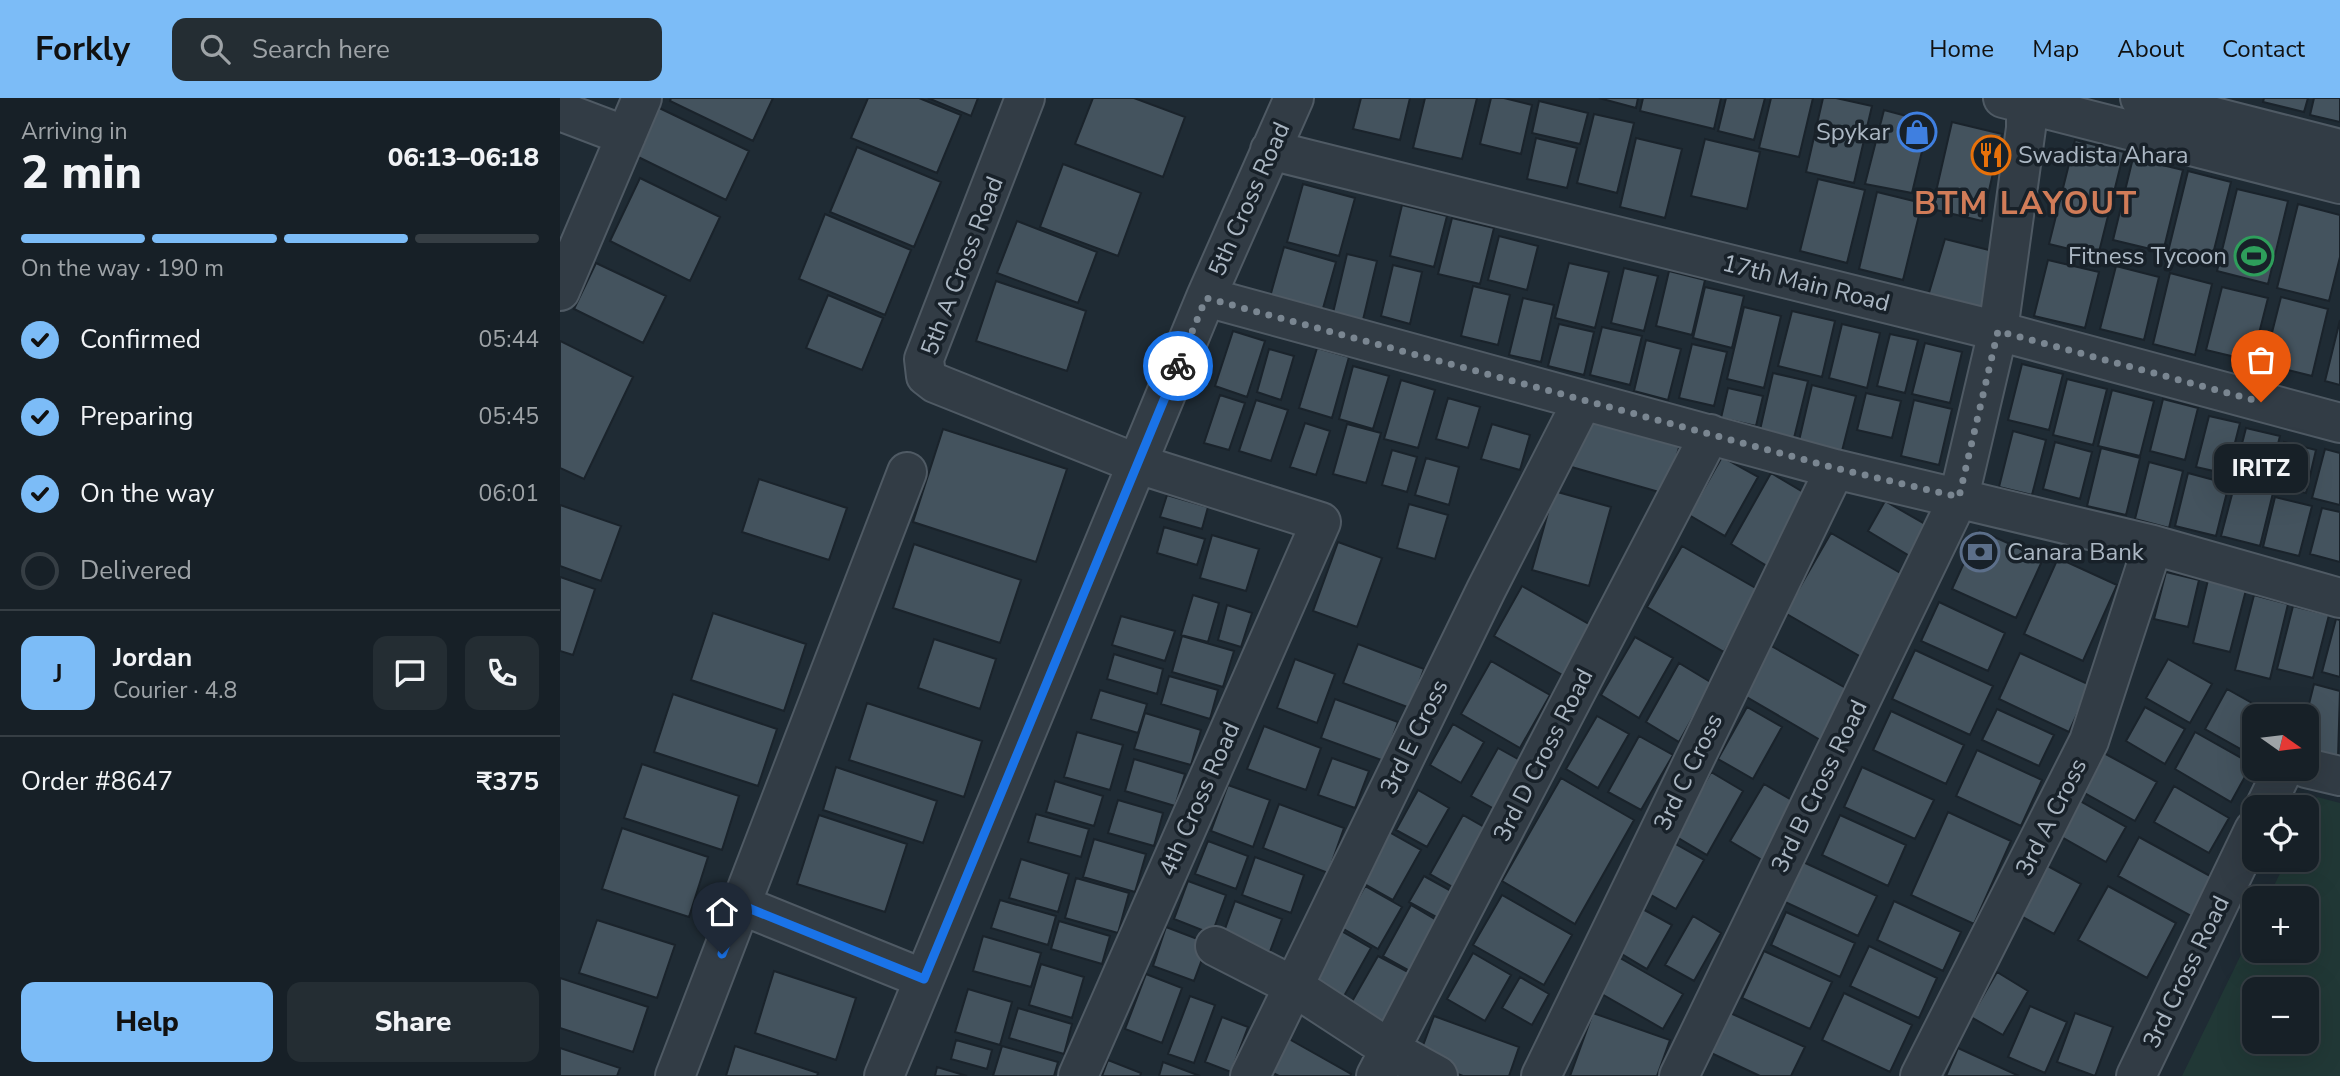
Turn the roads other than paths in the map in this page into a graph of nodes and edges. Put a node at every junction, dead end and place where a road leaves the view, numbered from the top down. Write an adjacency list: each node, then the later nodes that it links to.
1 (642, 98): 7 (street)
2 (1025, 98): 17 (street, 5th A Cross Road)
3 (1294, 98): 9 (street, 5th Cross Road)
4 (2140, 98): 8 (street)
5 (2029, 106): 10 (street); 13 (street, 3rd B Cross Road)
6 (560, 111): 7 (street)
7 (626, 136): 11 (street)
8 (2340, 149)
9 (1270, 150): 12 (street, 5th Cross Road); 13 (street, 17th Main Road)
10 (2340, 184)
11 (560, 291)
12 (1206, 298): 14 (street); 17 (street, 5th Cross Road)
13 (1998, 331): 15 (street, 17th Main Road); 20 (street, 3rd B Cross Road)
14 (1583, 400): 16 (street); 29 (street, 3rd E Cross)
15 (2340, 423)
16 (1710, 434): 18 (street); 30 (street, 3rd D Cross Road)
17 (1138, 464): 28 (street, 5th Cross Road); 33 (street, 4th Cross Road)
18 (1835, 468): 20 (street); 36 (street, 3rd C Cross)
19 (907, 472): 26 (street)
20 (1959, 497): 21 (street); 37 (street, 3rd B Cross Road)
21 (2153, 545): 22 (street); 38 (street, 3rd A Cross)
22 (2340, 598)
23 (2319, 771): 24 (street)
24 (2340, 776)
25 (2242, 855): 39 (street, 3rd Cross Road)
26 (741, 905): 28 (street); 31 (street)
27 (1215, 946): 29 (street)
28 (924, 979): 32 (street, 5th Cross Road)
29 (1293, 986): 30 (street); 34 (street, 3rd E Cross)
30 (1384, 1063): 35 (street)
31 (675, 1076)
32 (884, 1076)
33 (1078, 1076)
34 (1250, 1076)
35 (1438, 1076)
36 (1541, 1076)
37 (1679, 1076)
38 (1920, 1076)
39 (2136, 1076)

